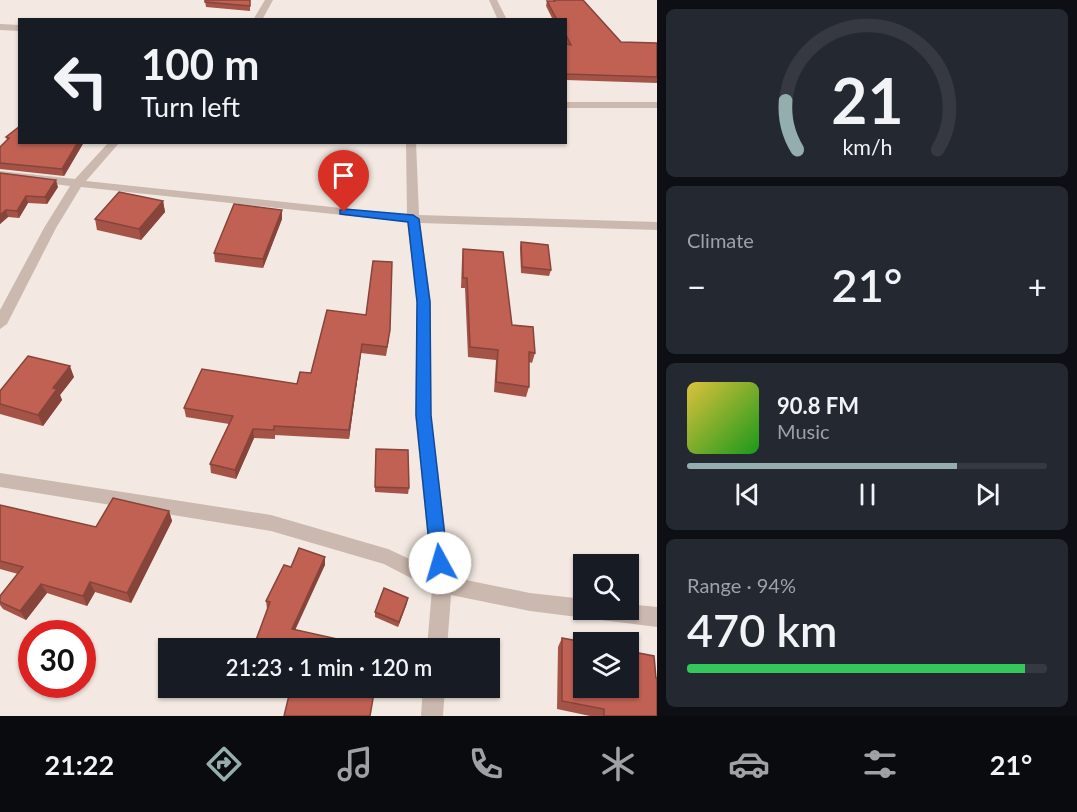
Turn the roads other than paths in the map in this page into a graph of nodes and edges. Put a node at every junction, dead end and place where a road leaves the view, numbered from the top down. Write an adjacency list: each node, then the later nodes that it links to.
1 (269, 0): 3 (street)
2 (493, 0): 4 (street)
3 (258, 18)
4 (502, 18)
5 (0, 27): 6 (street)
6 (18, 28)
7 (567, 105): 8 (street)
8 (657, 105)
9 (113, 144): 12 (street)
10 (411, 144): 13 (street)
11 (0, 174): 12 (street)
12 (78, 183): 13 (street); 15 (street)
13 (413, 219): 14 (street); 17 (street)
14 (657, 226)
15 (0, 324)
16 (0, 480): 17 (street)
17 (442, 584): 18 (street); 21 (street)
18 (573, 607)
19 (639, 615): 20 (street)
20 (657, 617)
21 (438, 638)
22 (433, 698): 23 (street)
23 (432, 716)

